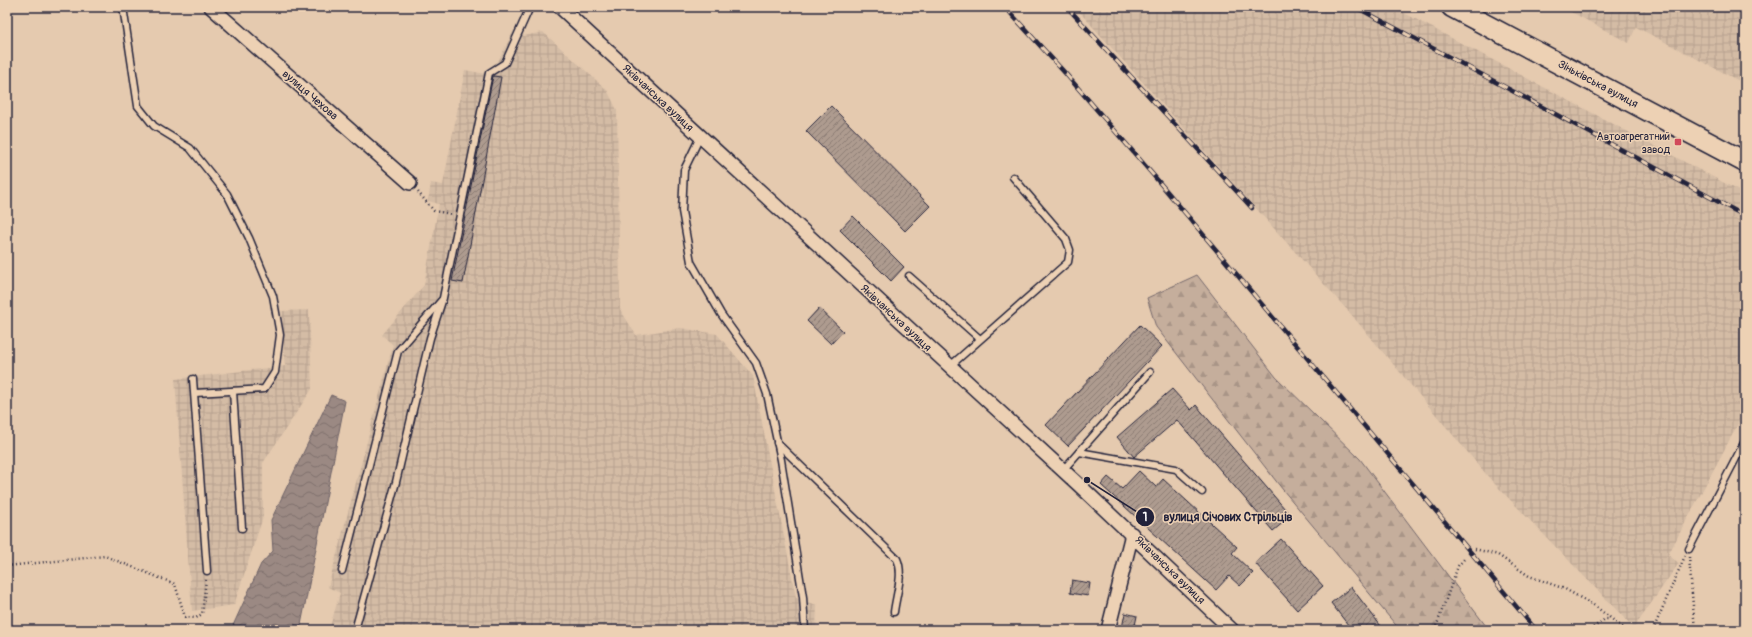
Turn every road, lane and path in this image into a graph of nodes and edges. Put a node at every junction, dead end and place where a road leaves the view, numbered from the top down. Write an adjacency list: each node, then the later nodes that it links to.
1 (123, 7): 17 (lane)
2 (211, 7): 9 (street, вулиця Чехова)
3 (530, 7): 10 (lane)
4 (560, 7): 6 (street, Яківчанська вулиця)
5 (1455, 8): 7 (main road, Зіньківська вулиця)
6 (700, 137): 14 (street, Яківчанська вулиця); 20 (lane)
7 (1745, 162)
8 (1012, 177): 13 (lane)
9 (410, 183): 10 (path)
10 (460, 216): 12 (lane)
11 (910, 276): 13 (lane)
12 (443, 298): 31 (lane); 34 (lane)
13 (980, 339): 14 (lane)
14 (949, 367): 22 (street, Яківчанська вулиця)
15 (1150, 372): 21 (lane)
16 (193, 379): 18 (lane)
17 (233, 391): 18 (lane); 24 (lane)
18 (195, 393): 30 (lane)
19 (1745, 441): 27 (lane)
20 (777, 443): 32 (lane); 35 (lane)
21 (1079, 452): 22 (lane); 23 (lane)
22 (1063, 470): 25 (street, Яківчанська вулиця)
23 (1202, 492)
24 (242, 528)
25 (1132, 534): 36 (street); 37 (street, Яківчанська вулиця)
26 (1475, 549): 33 (path)
27 (1689, 549): 41 (path); 42 (path)
28 (1466, 557): 38 (path)
29 (7, 566): 30 (path)
30 (207, 571)
31 (342, 571)
32 (894, 612)
33 (1610, 619): 39 (path); 40 (path)
34 (356, 630)
35 (806, 630)
36 (1108, 630)
37 (1232, 630)
38 (1434, 630)
39 (1590, 630)
40 (1626, 630)
41 (1654, 630)
42 (1695, 630)

